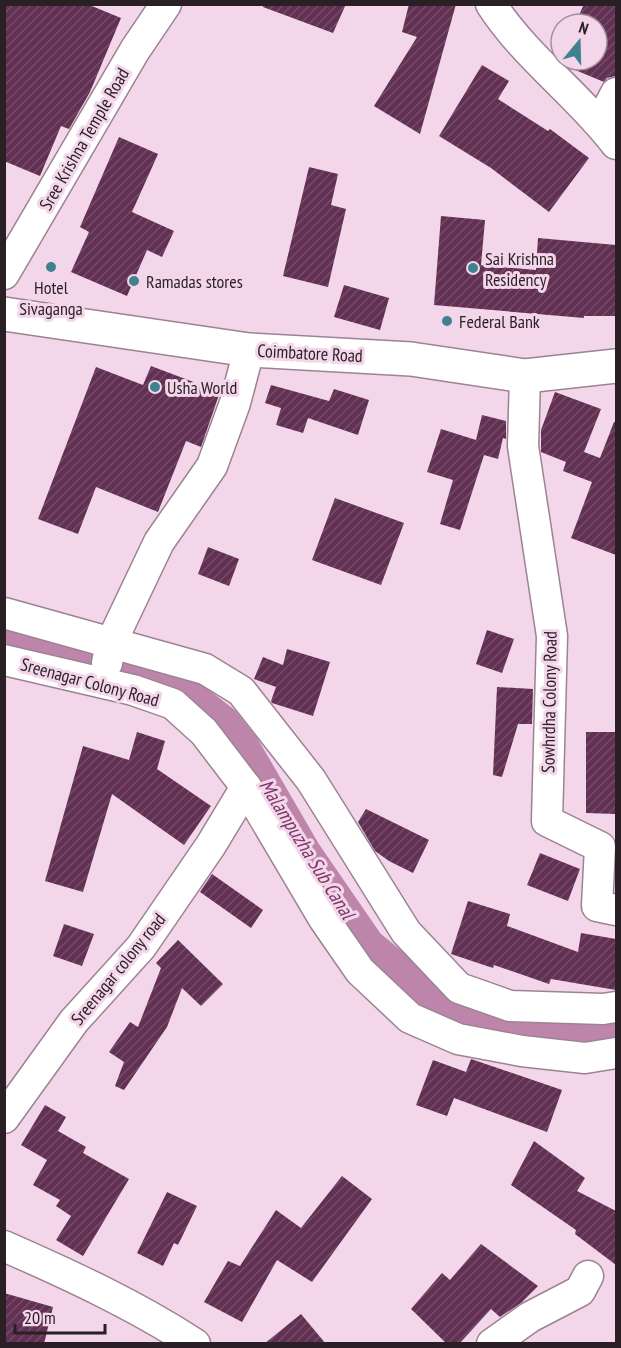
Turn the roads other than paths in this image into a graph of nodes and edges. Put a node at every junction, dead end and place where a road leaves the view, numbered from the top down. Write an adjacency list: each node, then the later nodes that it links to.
1 (491, 4): 4 (street)
2 (161, 6): 5 (street, Sree Krishna Temple Road)
3 (616, 93): 4 (street)
4 (608, 133)
5 (6, 269)
6 (4, 314): 7 (main road, Coimbatore Road)
7 (249, 350): 9 (main road, Coimbatore Road); 11 (street)
8 (616, 366): 9 (main road, Coimbatore Road)
9 (525, 376): 15 (street, Sowhrdha Colony Road)
10 (4, 613): 11 (street)
11 (111, 643): 13 (street); 16 (street)
12 (5, 661): 13 (street, Sreenagar Colony Road)
13 (103, 683): 14 (street, Sreenagar Colony Road)
14 (246, 787): 17 (street, Sreenagar Colony Road); 18 (street, Sreenagar colony road)
15 (616, 910)
16 (616, 1007)
17 (616, 1053)
18 (4, 1118)
19 (4, 1246): 21 (street)
20 (588, 1276): 22 (street)
21 (195, 1344)
22 (492, 1344)

